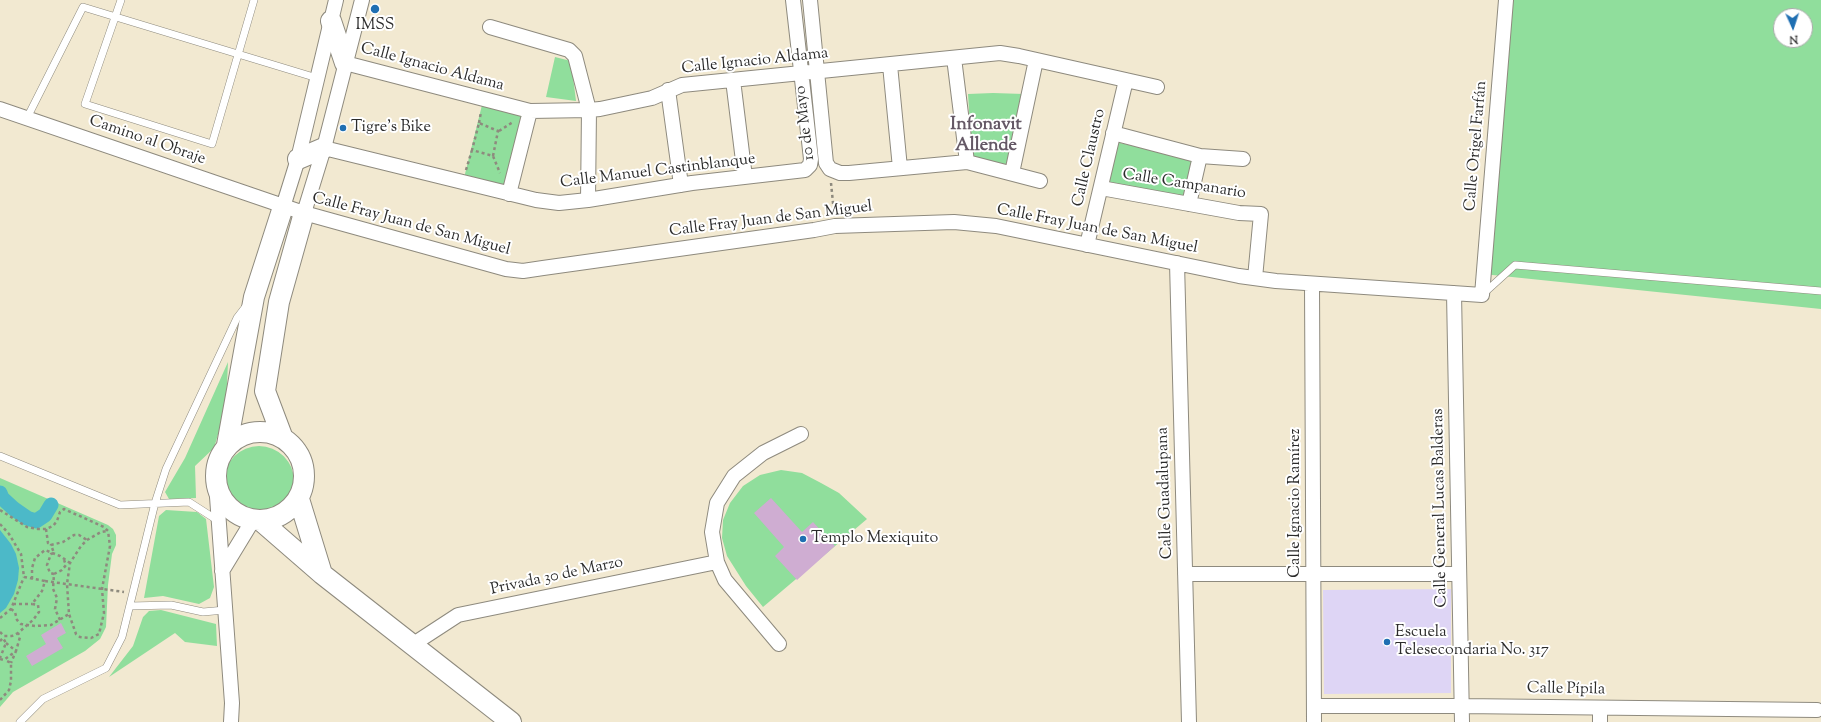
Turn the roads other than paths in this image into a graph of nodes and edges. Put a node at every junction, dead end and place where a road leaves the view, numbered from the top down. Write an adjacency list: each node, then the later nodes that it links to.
1 (122, 0): 8 (lane)
2 (254, 0): 11 (lane)
3 (336, 0): 9 (street)
4 (362, 0): 14 (street)
5 (793, 0): 17 (street, 10 de Mayo)
6 (810, 0): 16 (street, 10 de Mayo)
7 (1503, 0): 51 (street, Calle Origel Farfán)
8 (116, 17): 11 (lane); 11 (lane); 26 (lane)
9 (331, 21): 14 (main road); 18 (street)
10 (490, 28): 24 (street)
11 (239, 55): 18 (lane)
12 (954, 58): 13 (street, Calle Ignacio Aldama); 15 (street, Calle Ignacio Aldama); 32 (street)
13 (1036, 60): 20 (street, Calle Ignacio Aldama); 35 (street)
14 (345, 63): 25 (street, Calle Ignacio Aldama); 28 (street)
15 (890, 65): 16 (street, Calle Ignacio Aldama); 34 (street)
16 (817, 72): 17 (street, Calle Ignacio Aldama); 34 (street, 10 de Mayo)
17 (801, 74): 19 (street, Calle Ignacio Aldama); 33 (street, 10 de Mayo)
18 (317, 78): 30 (street)
19 (733, 80): 22 (street, Calle Ignacio Aldama); 36 (street)
20 (1126, 80): 21 (street, Calle Ignacio Aldama); 27 (street, Calle Claustro)
21 (1157, 87)
22 (668, 90): 24 (street, Calle Ignacio Aldama); 38 (street)
23 (0, 109): 26 (street, Camino al Obraje)
24 (589, 110): 25 (street, Calle Ignacio Aldama); 41 (street)
25 (530, 111): 40 (street)
26 (27, 118): 43 (street, Camino al Obraje)
27 (1113, 133): 29 (street); 39 (street, Calle Claustro)
28 (324, 148): 30 (main road); 40 (street, Calle Manuel Castinblanque); 44 (street)
29 (1200, 156): 31 (street); 42 (street)
30 (298, 159): 43 (street)
31 (1243, 159)
32 (967, 162): 34 (street); 35 (street)
33 (810, 165): 36 (street, Calle Manuel Castinblanque)
34 (900, 168)
35 (1012, 173): 37 (street)
36 (745, 177): 38 (street, Calle Manuel Castinblanque)
37 (1040, 181)
38 (681, 185): 41 (street, Calle Manuel Castinblanque)
39 (1101, 188): 42 (street, Calle Campanario); 45 (street, Calle Claustro)
40 (509, 194): 41 (street, Calle Manuel Castinblanque)
41 (588, 200)
42 (1189, 204): 47 (street, Calle Campanario)
43 (283, 207): 44 (street, Calle Fray Juan de San Miguel); 52 (main road); 53 (main road)
44 (304, 213): 45 (street, Calle Fray Juan de San Miguel); 53 (main road)
45 (1087, 245): 46 (street, Calle Fray Juan de San Miguel)
46 (1177, 263): 47 (street, Calle Fray Juan de San Miguel); 66 (street, Calle Guadalupana)
47 (1255, 278): 48 (street, Calle Fray Juan de San Miguel)
48 (1312, 284): 50 (street, Calle Fray Juan de San Miguel); 67 (street, Calle Ignacio Ramírez)
49 (1821, 291): 51 (lane)
50 (1454, 293): 51 (street, Calle Fray Juan de San Miguel); 68 (street, Calle General Lucas Balderas)
51 (1482, 295)
52 (254, 297): 56 (main road); 60 (lane)
53 (279, 302): 55 (main road)
54 (801, 434): 63 (street)
55 (282, 436): 56 (main road); 59 (main road)
56 (227, 445): 58 (main road)
57 (0, 456): 60 (lane)
58 (216, 483): 61 (street); 62 (main road)
59 (299, 498): 62 (main road); 65 (main road)
60 (155, 503): 61 (lane); 69 (lane)
61 (218, 520): 64 (street)
62 (257, 520): 64 (street); 65 (main road)
63 (717, 562): 71 (street); 72 (street, Privada 30 de Marzo)
64 (222, 571): 70 (street)
65 (322, 574): 72 (main road)
66 (1185, 574): 67 (street); 81 (street, Calle Guadalupana)
67 (1314, 574): 68 (street); 73 (street, Calle Ignacio Ramírez)
68 (1459, 574): 74 (street, Calle General Lucas Balderas)
69 (130, 606): 70 (lane); 78 (lane)
70 (225, 610): 79 (street)
71 (780, 644)
72 (412, 645): 80 (main road)
73 (1314, 706): 74 (street, Calle Pípila); 82 (street, Calle Ignacio Ramírez)
74 (1461, 706): 75 (street, Calle Pípila); 83 (street, Calle General Lucas Balderas)
75 (1600, 708): 76 (street, Calle Pípila); 84 (street)
76 (1784, 710): 77 (street, Calle Pípila); 85 (street)
77 (1817, 710)
78 (20, 722)
79 (231, 722)
80 (511, 722)
81 (1189, 722)
82 (1314, 722)
83 (1462, 722)
84 (1600, 722)
85 (1777, 722)

